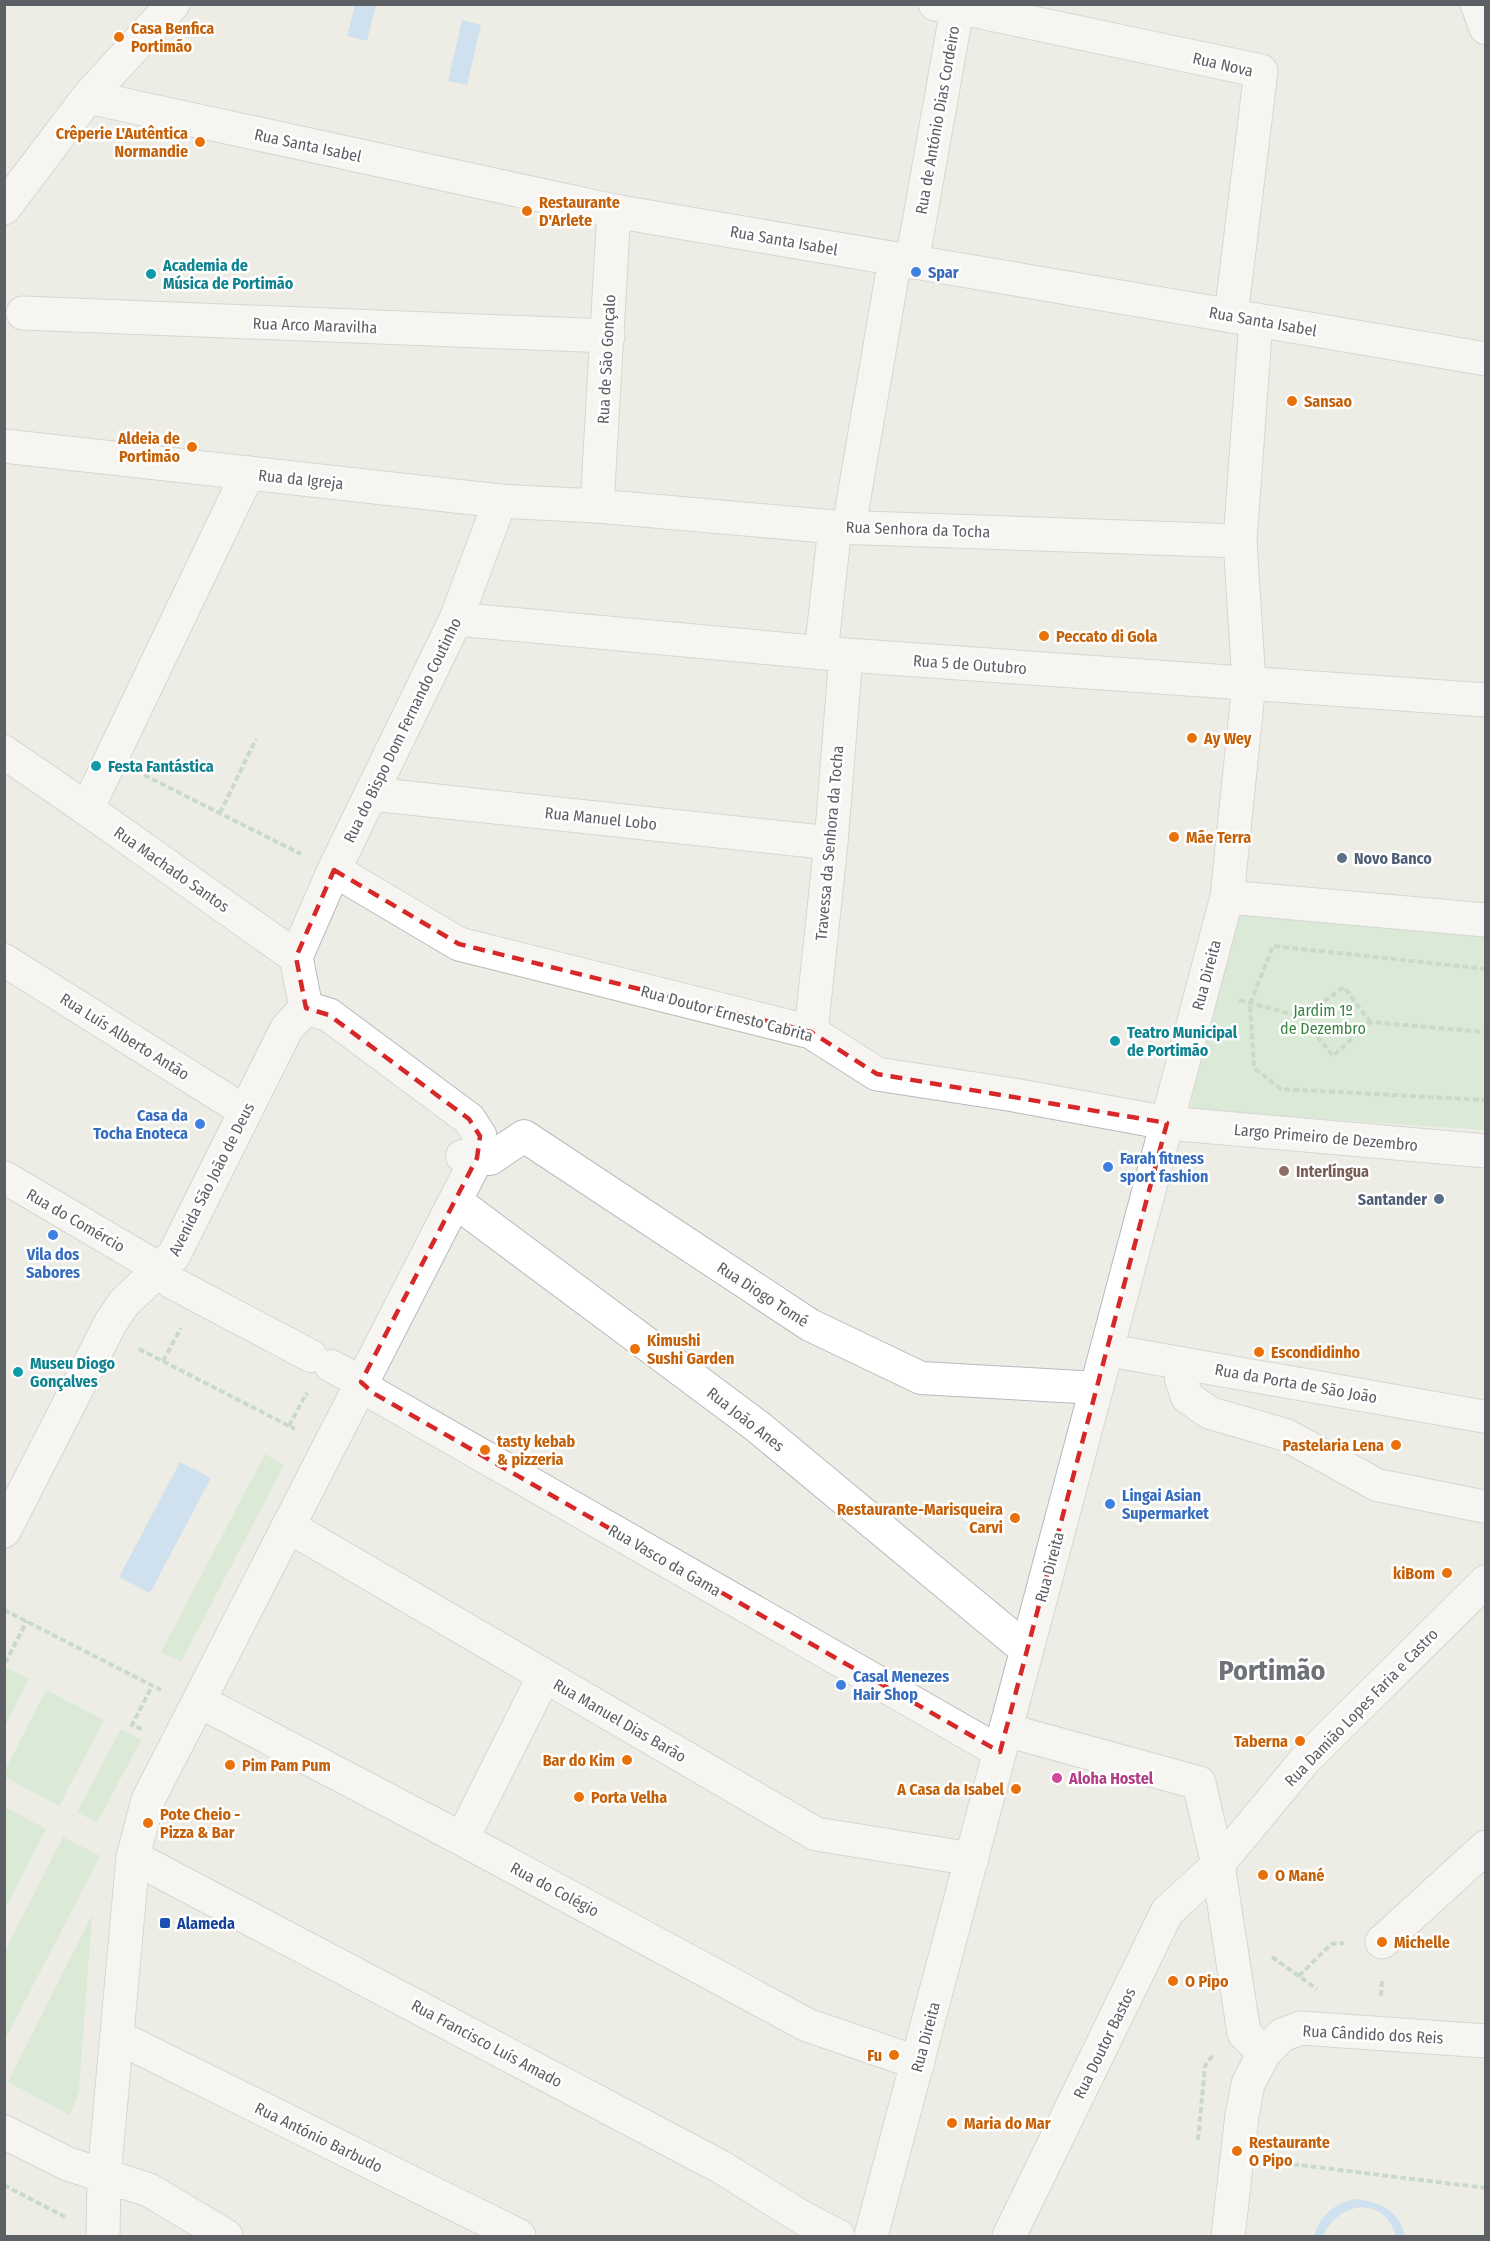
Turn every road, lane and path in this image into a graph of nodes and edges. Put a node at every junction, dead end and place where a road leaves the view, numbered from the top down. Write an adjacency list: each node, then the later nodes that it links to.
1 (173, 4): 5 (street)
2 (1477, 4): 4 (street)
3 (964, 8): 8 (street, Rua de António Dias Cordeiro); 10 (street, Rua Nova)
4 (1485, 28)
5 (88, 97): 6 (street); 7 (street, Rua Santa Isabel)
6 (4, 208)
7 (614, 212): 8 (street, Rua Santa Isabel); 11 (street, Rua de São Gonçalo)
8 (904, 260): 10 (street, Rua Santa Isabel); 17 (street, Travessa da Senhora da Tocha)
9 (23, 313): 11 (street, Rua Arco Maravilha)
10 (1244, 318): 12 (street, Rua Santa Isabel); 18 (street, Rua Direita)
11 (608, 336): 16 (street, Rua de São Gonçalo)
12 (1485, 359)
13 (4, 446): 14 (street, Rua da Igreja)
14 (248, 473): 15 (street, Rua da Igreja); 25 (street)
15 (500, 501): 16 (street, Rua da Igreja); 19 (street, Rua do Bispo Dom Fernando Coutinho)
16 (597, 506): 17 (street, Rua Senhora da Tocha)
17 (842, 527): 18 (street, Rua Senhora da Tocha); 20 (street, Travessa da Senhora da Tocha)
18 (1240, 541): 21 (street, Rua Direita)
19 (456, 619): 20 (street, Rua 5 de Outubro); 26 (street, Rua do Bispo Dom Fernando Coutinho)
20 (834, 654): 21 (street, Rua 5 de Outubro); 29 (street, Travessa da Senhora da Tocha)
21 (1249, 683): 22 (street, Rua 5 de Outubro); 31 (street, Rua Direita)
22 (1485, 699)
23 (256, 739): 28 (path)
24 (4, 752): 27 (street, Rua Machado Santos)
25 (111, 758): 27 (street); 28 (path)
26 (372, 794): 29 (street, Rua Manuel Lobo); 30 (street, Rua do Bispo Dom Fernando Coutinho)
27 (87, 808): 33 (street, Rua Machado Santos)
28 (220, 813): 30 (path)
29 (831, 843): 40 (street, Travessa da Senhora da Tocha)
30 (334, 870): 33 (street, Rua do Bispo Dom Fernando Coutinho); 40 (street, Rua Doutor Ernesto Cabrita)
31 (1227, 897): 32 (street); 44 (street, Rua Direita)
32 (1485, 920)
33 (297, 957): 37 (street)
34 (4, 960): 43 (street, Rua Luís Alberto Antão)
35 (1485, 969): 36 (path)
36 (1251, 1004): 38 (path); 42 (path)
37 (306, 1008): 43 (street, Avenida São João de Deus); 45 (street)
38 (1302, 1017): 39 (path); 39 (path)
39 (1370, 1022): 41 (path)
40 (811, 1032): 44 (street, Rua Doutor Ernesto Cabrita)
41 (1485, 1032)
42 (1485, 1100)
43 (246, 1112): 63 (street, Avenida São João de Deus)
44 (1167, 1123): 46 (street, Largo Primeiro de Dezembro); 52 (street, Rua Direita)
45 (473, 1150): 48 (street); 56 (street, Rua Diogo Tomé)
46 (1485, 1151)
47 (4, 1177): 49 (street, Rua do Comércio)
48 (455, 1200): 55 (street); 67 (street, Rua João Anes)
49 (160, 1272): 55 (street, Rua Vasco da Gama)
50 (173, 1323): 53 (path)
51 (137, 1348): 53 (path)
52 (1107, 1350): 54 (street, Rua da Porta de São João); 56 (street, Rua Direita)
53 (164, 1361): 59 (path)
54 (1182, 1364): 58 (street, Rua da Porta de São João); 61 (street)
55 (361, 1382): 62 (street); 73 (street, Rua Vasco da Gama)
56 (1097, 1388): 67 (street, Rua Direita)
57 (314, 1398): 59 (path)
58 (1485, 1417)
59 (289, 1426): 60 (path)
60 (299, 1431)
61 (1485, 1507)
62 (288, 1526): 69 (street, Rua Manuel Dias Barão); 71 (street)
63 (4, 1531)
64 (1485, 1581): 78 (street, Rua Damião Lopes Faria e Castro)
65 (4, 1610): 66 (path)
66 (27, 1621): 68 (path); 70 (path)
67 (1027, 1650): 73 (street, Rua Direita)
68 (4, 1660)
69 (544, 1676): 74 (street); 77 (street, Rua Manuel Dias Barão)
70 (152, 1686): 71 (path); 72 (path)
71 (184, 1698): 74 (street, Rua do Colégio); 76 (street)
72 (143, 1726)
73 (1003, 1741): 77 (street, Rua Direita); 78 (street)
74 (462, 1839): 84 (street, Rua do Colégio)
75 (1485, 1847): 79 (street)
76 (133, 1857): 81 (street); 93 (street, Rua Francisco Luís Amado)
77 (972, 1859): 84 (street, Rua Direita)
78 (1218, 1865): 83 (street); 95 (street, Rua Doutor Bastos)
79 (1382, 1942): 80 (path)
80 (1299, 1976)
81 (118, 2037): 87 (street); 92 (street, Rua António Barbudo)
82 (1485, 2041): 83 (street, Rua Cândido dos Reis)
83 (1264, 2053): 96 (street, Rua Cândido dos Reis)
84 (918, 2063): 94 (street, Rua Direita)
85 (4, 2132): 87 (street)
86 (1265, 2161): 89 (path)
87 (105, 2176): 90 (street); 91 (street)
88 (4, 2185): 90 (path)
89 (1485, 2188)
90 (103, 2233)
91 (226, 2236)
92 (519, 2236)
93 (838, 2236)
94 (871, 2236)
95 (1009, 2236)
96 (1228, 2236)

